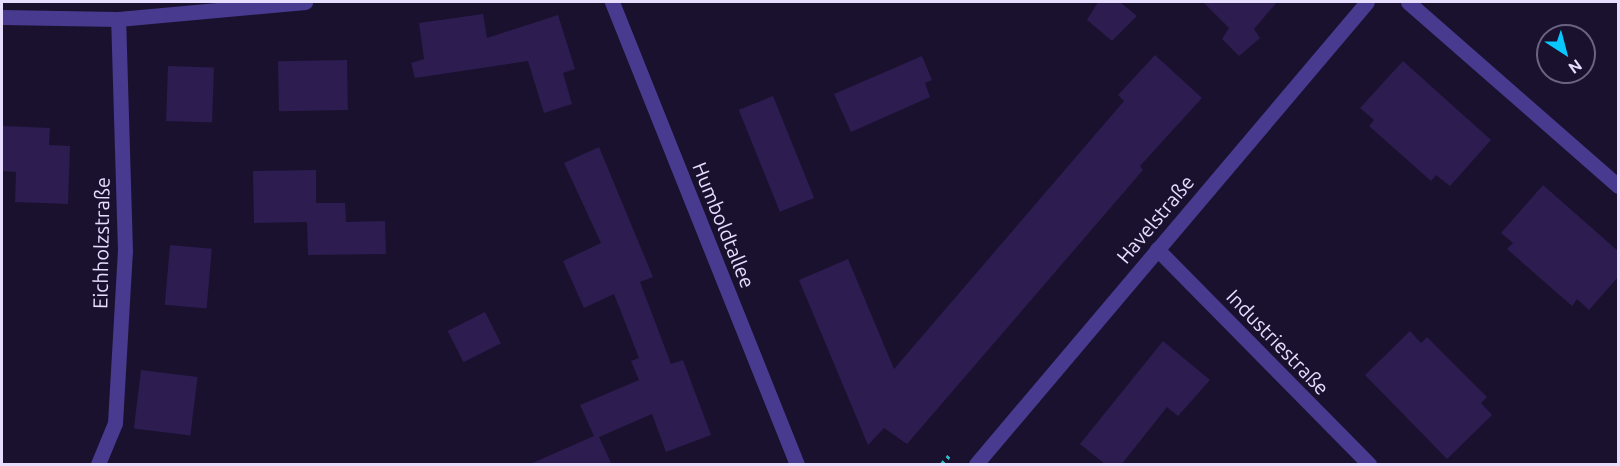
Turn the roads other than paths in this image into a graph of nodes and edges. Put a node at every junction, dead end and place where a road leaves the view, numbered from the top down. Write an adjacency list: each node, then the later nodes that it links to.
1 (305, 2): 6 (street)
2 (612, 2): 10 (street, Humboldtallee)
3 (1367, 2): 8 (street, Havelstraße)
4 (1408, 2): 7 (street)
5 (2, 17): 6 (street)
6 (118, 19): 9 (street, Eichholzstraße)
7 (1618, 186)
8 (1158, 249): 11 (street, Havelstraße); 12 (street, Industriestraße)
9 (98, 465)
10 (797, 465)
11 (976, 465)
12 (1369, 465)

